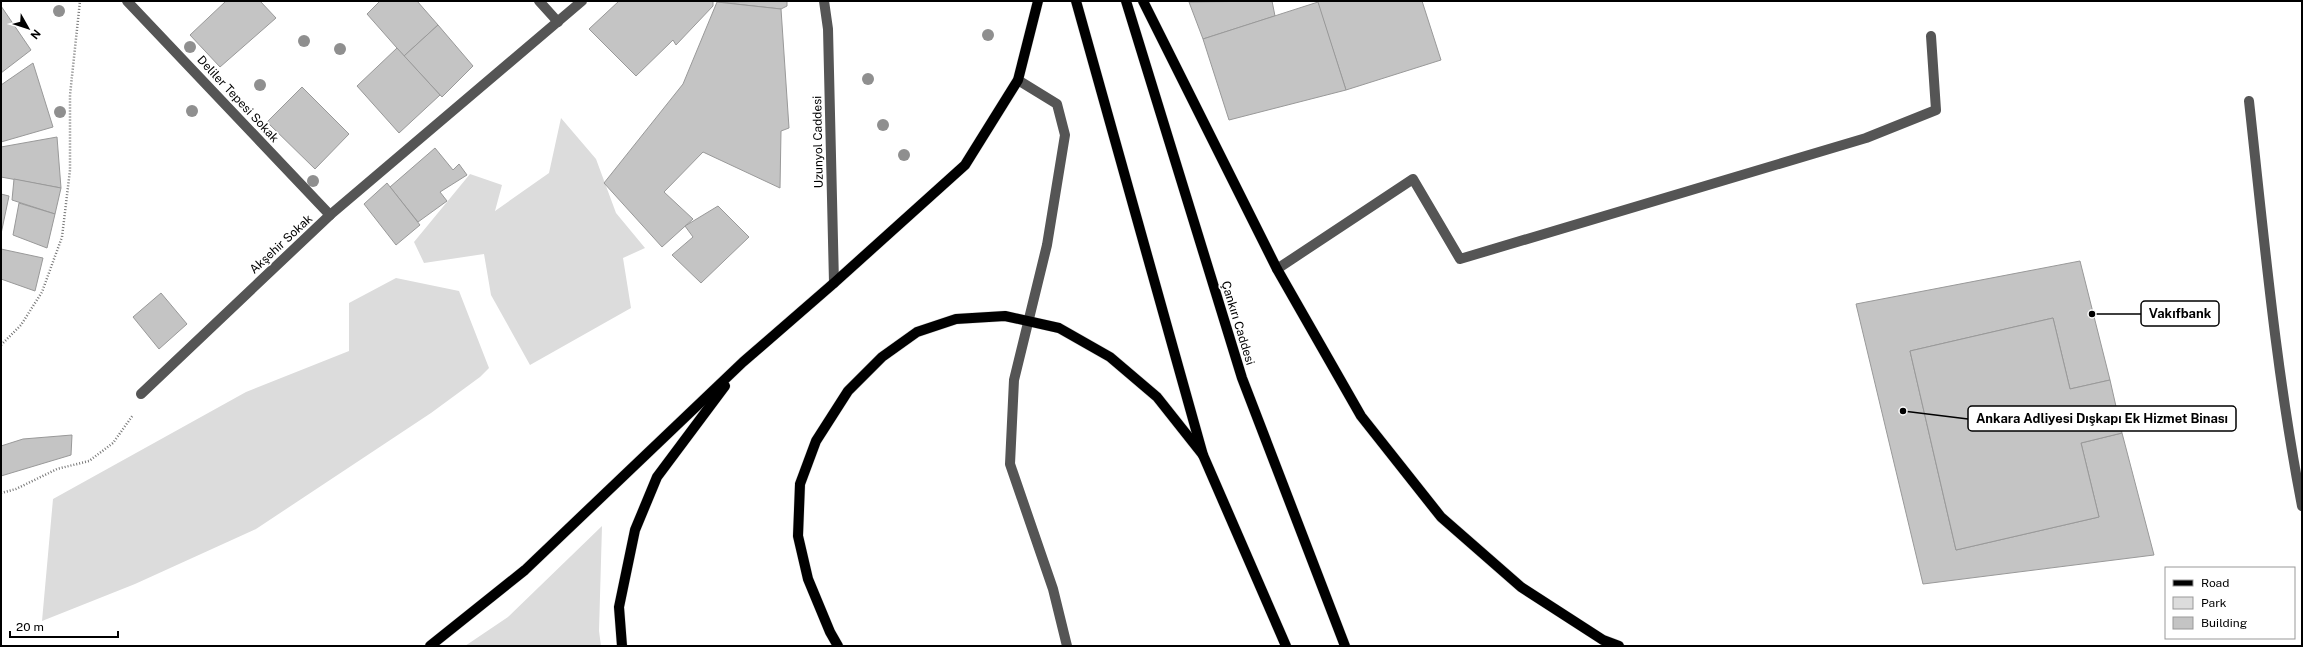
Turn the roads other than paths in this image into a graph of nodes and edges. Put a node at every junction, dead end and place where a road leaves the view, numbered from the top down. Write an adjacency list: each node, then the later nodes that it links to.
1 (127, 1): 13 (street, Deliler Tepesi Sokak)
2 (538, 1): 9 (street)
3 (582, 1): 9 (street, Akşehir Sokak)
4 (824, 1): 15 (street, Uzunyol Caddesi)
5 (1038, 1): 11 (main road)
6 (1076, 1): 19 (main road)
7 (1126, 1): 26 (main road, Çankırı Caddesi)
8 (1143, 1): 14 (main road)
9 (558, 22): 13 (street, Akşehir Sokak)
10 (1931, 36): 14 (street)
11 (1018, 80): 15 (main road); 16 (street)
12 (2249, 101): 20 (street)
13 (330, 215): 18 (street, Akşehir Sokak)
14 (1277, 269): 27 (main road)
15 (834, 283): 17 (main road)
16 (1029, 322): 19 (main road); 23 (main road); 24 (street)
17 (742, 362): 21 (main road); 22 (main road)
18 (141, 394)
19 (1203, 456): 25 (main road)
20 (2302, 506)
21 (430, 646)
22 (622, 646)
23 (838, 646)
24 (1067, 646)
25 (1286, 646)
26 (1345, 646)
27 (1619, 646)

